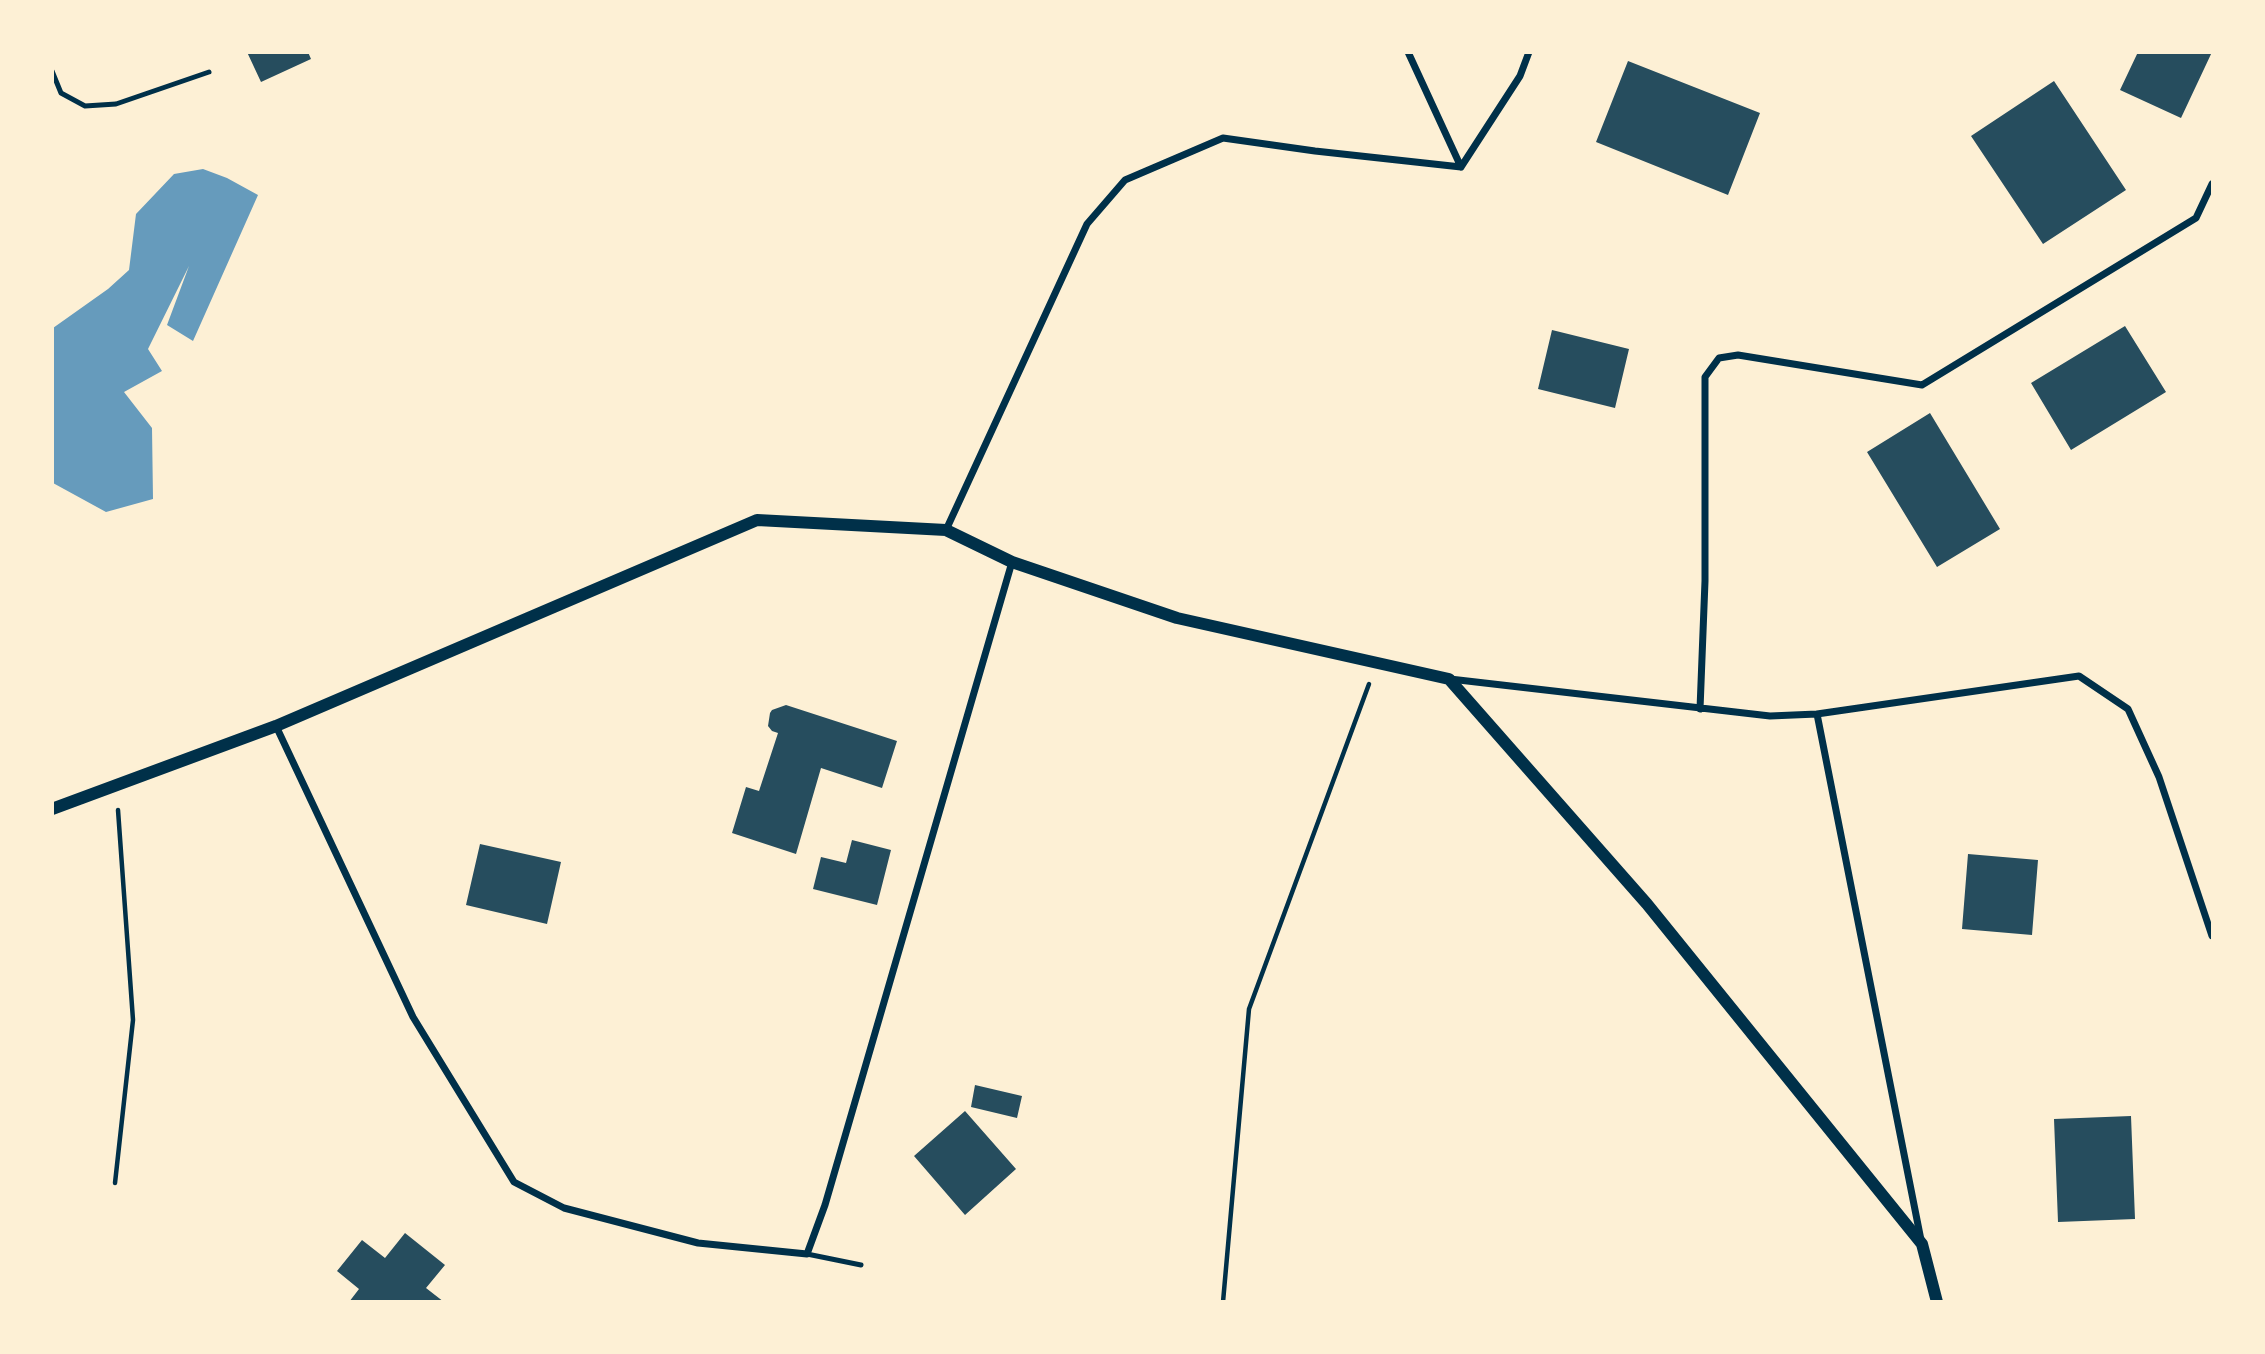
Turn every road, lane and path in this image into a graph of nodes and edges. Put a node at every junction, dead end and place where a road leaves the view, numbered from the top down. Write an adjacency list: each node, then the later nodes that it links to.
1 (1408, 52): 5 (street)
2 (1529, 52): 5 (street)
3 (52, 71): 4 (lane)
4 (209, 72)
5 (1461, 167): 7 (street)
6 (2213, 184): 11 (street)
7 (946, 530): 8 (street); 13 (street)
8 (1013, 562): 9 (street); 19 (street)
9 (1377, 664): 10 (street); 21 (path)
10 (1449, 679): 11 (street); 18 (street)
11 (1700, 709): 12 (street)
12 (1817, 714): 16 (street); 18 (street)
13 (276, 726): 14 (street); 19 (street)
14 (116, 784): 15 (street); 17 (path)
15 (52, 809)
16 (2213, 936)
17 (115, 1183)
18 (1922, 1244): 22 (street)
19 (807, 1254): 20 (lane)
20 (861, 1265)
21 (1223, 1301)
22 (1937, 1301)

